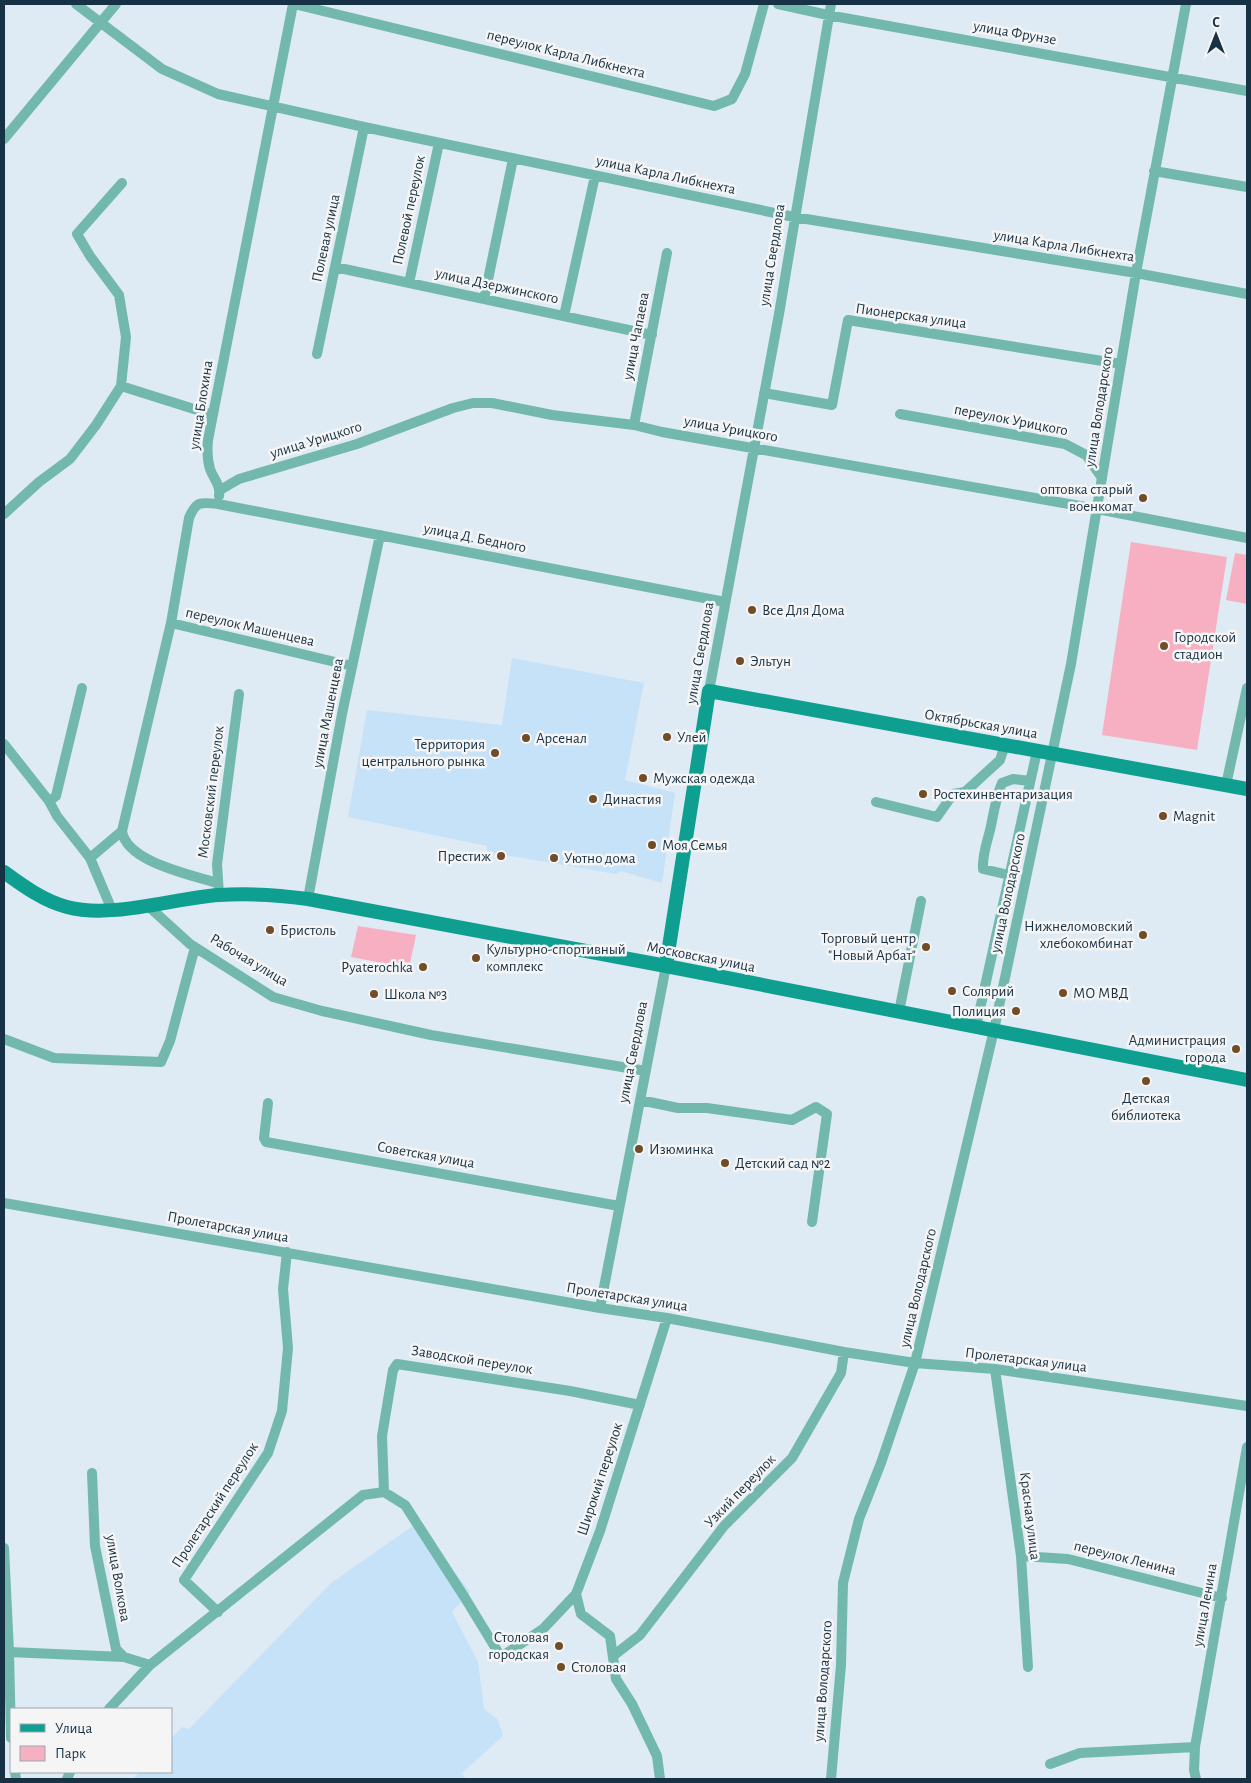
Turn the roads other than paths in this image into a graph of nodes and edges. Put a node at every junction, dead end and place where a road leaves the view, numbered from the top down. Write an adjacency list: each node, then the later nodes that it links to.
1 (76, 4): 9 (street, улица Карла Либкнехта)
2 (116, 4): 9 (street)
3 (294, 4): 4 (street, переулок Карла Либкнехта); 12 (street, улица Блохина)
4 (764, 4)
5 (778, 4): 8 (street, улица Фрунзе)
6 (831, 4): 8 (street, улица Свердлова)
7 (1186, 4): 10 (street, улица Володарского)
8 (828, 15): 10 (street, улица Фрунзе); 21 (street, улица Свердлова)
9 (102, 22): 12 (street, улица Карла Либкнехта); 14 (street)
10 (1173, 77): 11 (street, улица Фрунзе); 17 (street, улица Володарского)
11 (1247, 91)
12 (274, 106): 13 (street, улица Карла Либкнехта); 35 (street, улица Блохина)
13 (364, 127): 15 (street, улица Карла Либкнехта); 23 (street, Полевая улица)
14 (4, 139)
15 (439, 143): 16 (street, улица Карла Либкнехта); 25 (street, Полевой переулок)
16 (513, 159): 18 (street, улица Карла Либкнехта); 27 (street)
17 (1154, 171): 20 (street); 24 (street, улица Володарского)
18 (595, 176): 21 (street, улица Карла Либкнехта); 28 (street)
19 (122, 183): 32 (street)
20 (1247, 187)
21 (794, 217): 24 (street, улица Карла Либкнехта); 33 (street, улица Свердлова)
22 (668, 253): 29 (street, улица Чапаева)
23 (335, 266): 25 (street, улица Дзержинского); 30 (street, Полевая улица)
24 (1136, 273): 26 (street, улица Карла Либкнехта); 31 (street, улица Володарского)
25 (409, 283): 27 (street, улица Дзержинского)
26 (1247, 294)
27 (484, 299): 28 (street, улица Дзержинского)
28 (564, 316): 29 (street, улица Дзержинского)
29 (652, 335): 36 (street, улица Чапаева)
30 (317, 354)
31 (1121, 364): 33 (street, Пионерская улица); 38 (street, улица Володарского)
32 (121, 386): 35 (street); 42 (street)
33 (764, 393): 37 (street, улица Свердлова)
34 (900, 414): 38 (street, переулок Урицкого)
35 (213, 415): 39 (street, улица Блохина)
36 (634, 425): 37 (street, улица Урицкого); 39 (street, улица Урицкого)
37 (753, 447): 41 (street, улица Урицкого); 45 (street, улица Свердлова)
38 (1102, 478): 41 (street, улица Володарского)
39 (220, 490): 40 (street)
40 (218, 504): 43 (street, улица Д. Бедного); 46 (street)
41 (1097, 509): 44 (street, улица Урицкого); 55 (street, улица Володарского)
42 (4, 514)
43 (380, 535): 45 (street, улица Д. Бедного); 47 (street, улица Машенцева)
44 (1247, 538)
45 (725, 602): 50 (street, улица Свердлова)
46 (171, 623): 47 (street, переулок Машенцева); 61 (street)
47 (352, 666): 66 (street, улица Машенцева)
48 (82, 688): 59 (street)
49 (1247, 688): 57 (street)
50 (709, 691): 53 (main road, Октябрьская улица); 71 (main road, улица Свердлова)
51 (239, 694): 65 (street, Московский переулок)
52 (4, 744): 59 (street)
53 (1005, 745): 54 (main road, Октябрьская улица); 60 (street)
54 (1037, 751): 55 (main road, Октябрьская улица); 56 (street)
55 (1052, 754): 57 (main road, Октябрьская улица); 74 (street, улица Володарского)
56 (1030, 781): 64 (street); 64 (street)
57 (1226, 785): 58 (main road, Октябрьская улица)
58 (1247, 789)
59 (49, 800): 62 (street)
60 (876, 802)
61 (122, 831): 62 (street); 65 (street)
62 (90, 858): 69 (street)
63 (4, 872): 69 (main road)
64 (1009, 875): 73 (street)
65 (218, 889): 66 (main road, Московская улица); 68 (main road, Московская улица)
66 (308, 899): 71 (main road, Московская улица)
67 (921, 901): 72 (street)
68 (147, 905): 69 (main road); 70 (street, Рабочая улица)
69 (112, 910)
70 (195, 947): 75 (street); 76 (street, Рабочая улица)
71 (666, 966): 72 (main road, Московская улица); 76 (street, улица Свердлова)
72 (899, 1012): 73 (main road, Московская улица)
73 (976, 1027): 74 (main road, Московская улица)
74 (994, 1030): 77 (main road, Московская улица); 87 (street, улица Володарского)
75 (4, 1039)
76 (646, 1071): 78 (street, улица Свердлова)
77 (1247, 1080)
78 (640, 1100): 81 (street, улица Свердлова); 82 (street)
79 (268, 1103): 81 (street, Советская улица)
80 (4, 1203): 83 (street, Пролетарская улица)
81 (620, 1206): 84 (street, улица Свердлова)
82 (812, 1222)
83 (287, 1252): 84 (street, Пролетарская улица); 98 (street, Пролетарский переулок)
84 (600, 1308): 85 (street, Пролетарская улица)
85 (667, 1318): 86 (street, Пролетарская улица); 89 (street, Широкий переулок)
86 (844, 1352): 87 (street, Пролетарская улица); 100 (street, Узкий переулок)
87 (915, 1363): 88 (street, Пролетарская улица); 110 (street, улица Володарского)
88 (995, 1369): 90 (street, Пролетарская улица); 95 (street, Красная улица)
89 (640, 1405): 93 (street, Заводской переулок); 96 (street, Широкий переулок)
90 (1247, 1406)
91 (1247, 1446): 97 (street, улица Ленина)
92 (92, 1473): 101 (street, улица Волкова)
93 (384, 1492): 96 (street); 98 (street)
94 (4, 1548): 99 (street)
95 (1020, 1556): 97 (street, переулок Ленина); 103 (street, Красная улица)
96 (576, 1594): 100 (street)
97 (1222, 1598): 106 (street, улица Ленина)
98 (218, 1612): 102 (street)
99 (10, 1652): 101 (street); 104 (street)
100 (613, 1656): 109 (street)
101 (124, 1657): 102 (street)
102 (150, 1665): 105 (street)
103 (1028, 1667)
104 (11, 1708)
105 (110, 1708)
106 (1195, 1747): 107 (street); 108 (street, улица Ленина)
107 (1050, 1764)
108 (1195, 1774)
109 (660, 1779)
110 (831, 1779)

